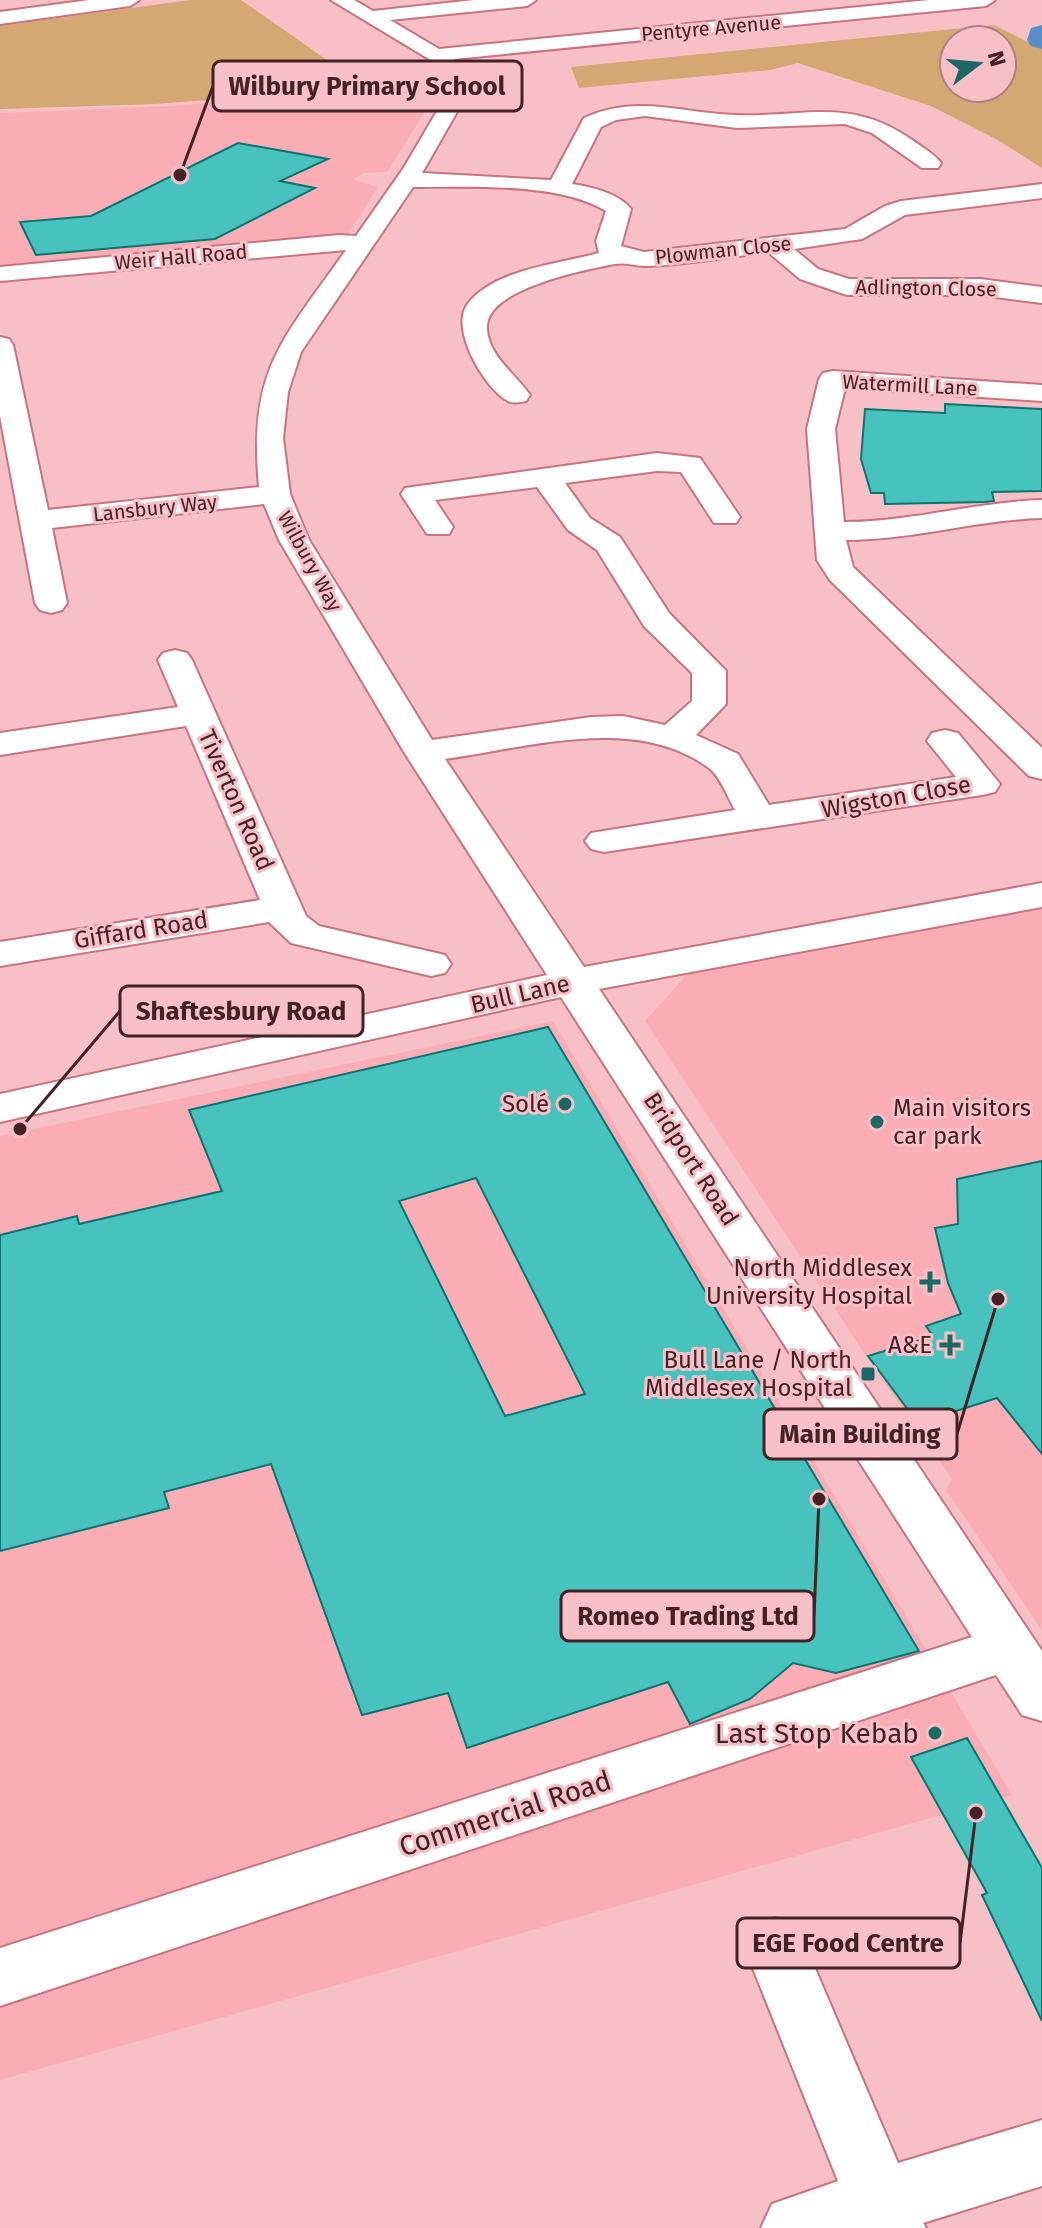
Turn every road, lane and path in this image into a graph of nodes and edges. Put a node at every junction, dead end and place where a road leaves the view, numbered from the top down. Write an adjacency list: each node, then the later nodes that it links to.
1 (81, 0): 6 (main road)
2 (130, 0): 8 (main road)
3 (340, 0): 7 (main road, Wilbury Way)
4 (527, 0): 7 (main road)
5 (986, 0): 9 (main road, Pentyre Avenue)
6 (0, 11)
7 (369, 17): 9 (main road, Wilbury Way)
8 (0, 18)
9 (436, 55): 11 (main road, Wilbury Way)
10 (930, 163): 12 (main road)
11 (406, 180): 12 (main road); 14 (main road, Wilbury Way)
12 (558, 189): 16 (main road)
13 (1042, 191): 15 (main road, Plowman Close)
14 (362, 244): 17 (main road, Weir Hall Road); 23 (main road, Wilbury Way)
15 (774, 245): 16 (main road, Plowman Close); 18 (main road, Adlington Close)
16 (618, 255): 20 (main road)
17 (0, 274)
18 (1042, 295)
19 (0, 345): 26 (main road)
20 (471, 382)
21 (1042, 393): 28 (main road, Watermill Lane)
22 (545, 477): 25 (main road); 27 (main road); 32 (main road)
23 (275, 494): 26 (main road, Lansbury Way); 35 (main road, Wilbury Way)
24 (1042, 509): 28 (main road)
25 (725, 517)
26 (35, 521): 29 (main road)
27 (438, 527)
28 (829, 531): 36 (main road, Watermill Lane)
29 (51, 603)
30 (175, 660): 31 (main road, Tiverton Road)
31 (198, 714): 34 (main road); 40 (main road, Tiverton Road)
32 (672, 737): 35 (main road); 37 (main road)
33 (945, 741): 37 (main road, Wigston Close)
34 (0, 744)
35 (422, 752): 43 (main road, Wilbury Way)
36 (1042, 768)
37 (757, 816): 38 (main road, Wigston Close)
38 (604, 841)
39 (1042, 895): 43 (main road, Bull Lane)
40 (294, 922): 41 (main road, Giffard Road); 42 (main road)
41 (0, 954)
42 (431, 964)
43 (576, 981): 44 (main road, Bull Lane); 45 (main road, Bridport Road)
44 (0, 1108)
45 (1009, 1648): 46 (main road, Bridport Road); 48 (main road, Commercial Road)
46 (1042, 1698)
47 (775, 1946): 50 (main road)
48 (0, 1977)
49 (1042, 2153): 50 (main road)
50 (886, 2215): 51 (main road)
51 (796, 2228)

